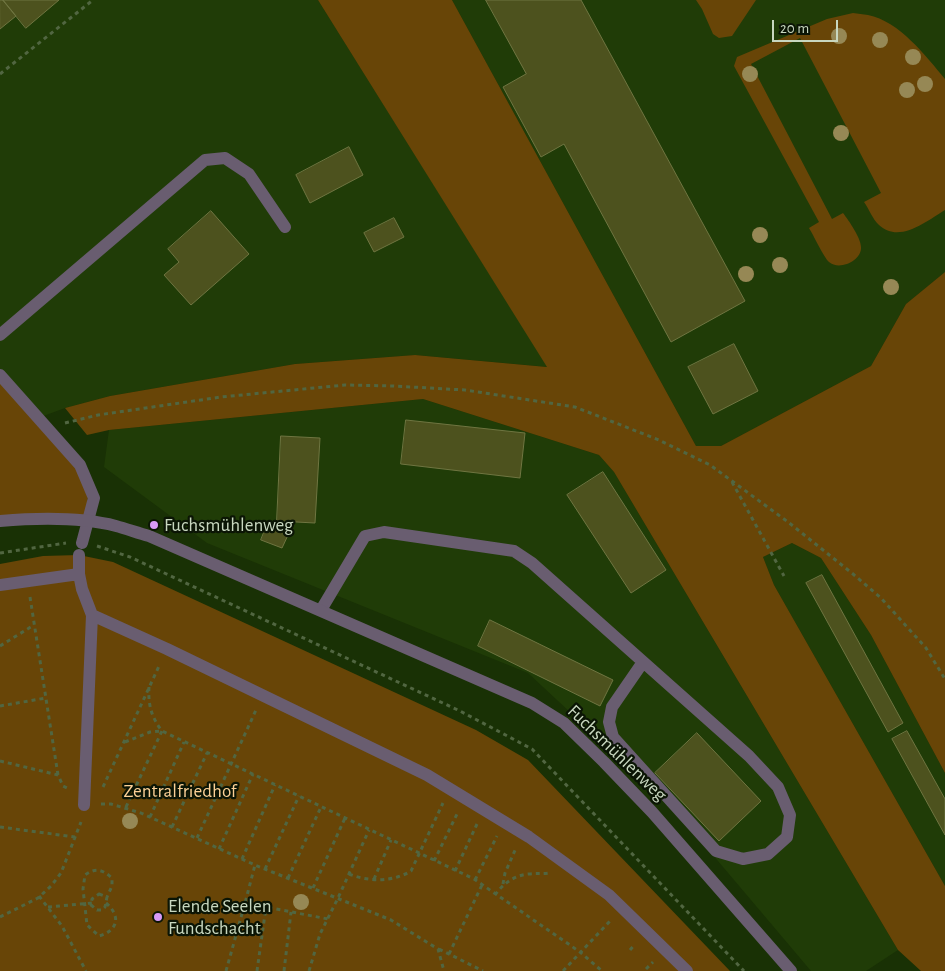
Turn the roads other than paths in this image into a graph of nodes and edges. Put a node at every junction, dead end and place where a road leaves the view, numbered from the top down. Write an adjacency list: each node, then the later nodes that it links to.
1 (285, 227): 2 (street)
2 (0, 335)
3 (0, 375): 5 (street)
4 (0, 521): 5 (street, Fuchsmühlenweg)
5 (86, 522): 6 (street); 8 (street, Fuchsmühlenweg)
6 (79, 574): 7 (street); 9 (street)
7 (0, 585)
8 (321, 610): 10 (street); 13 (street, Fuchsmühlenweg)
9 (92, 615): 11 (street); 12 (street)
10 (643, 662): 10 (street)
11 (84, 805)
12 (688, 971)
13 (791, 971)

